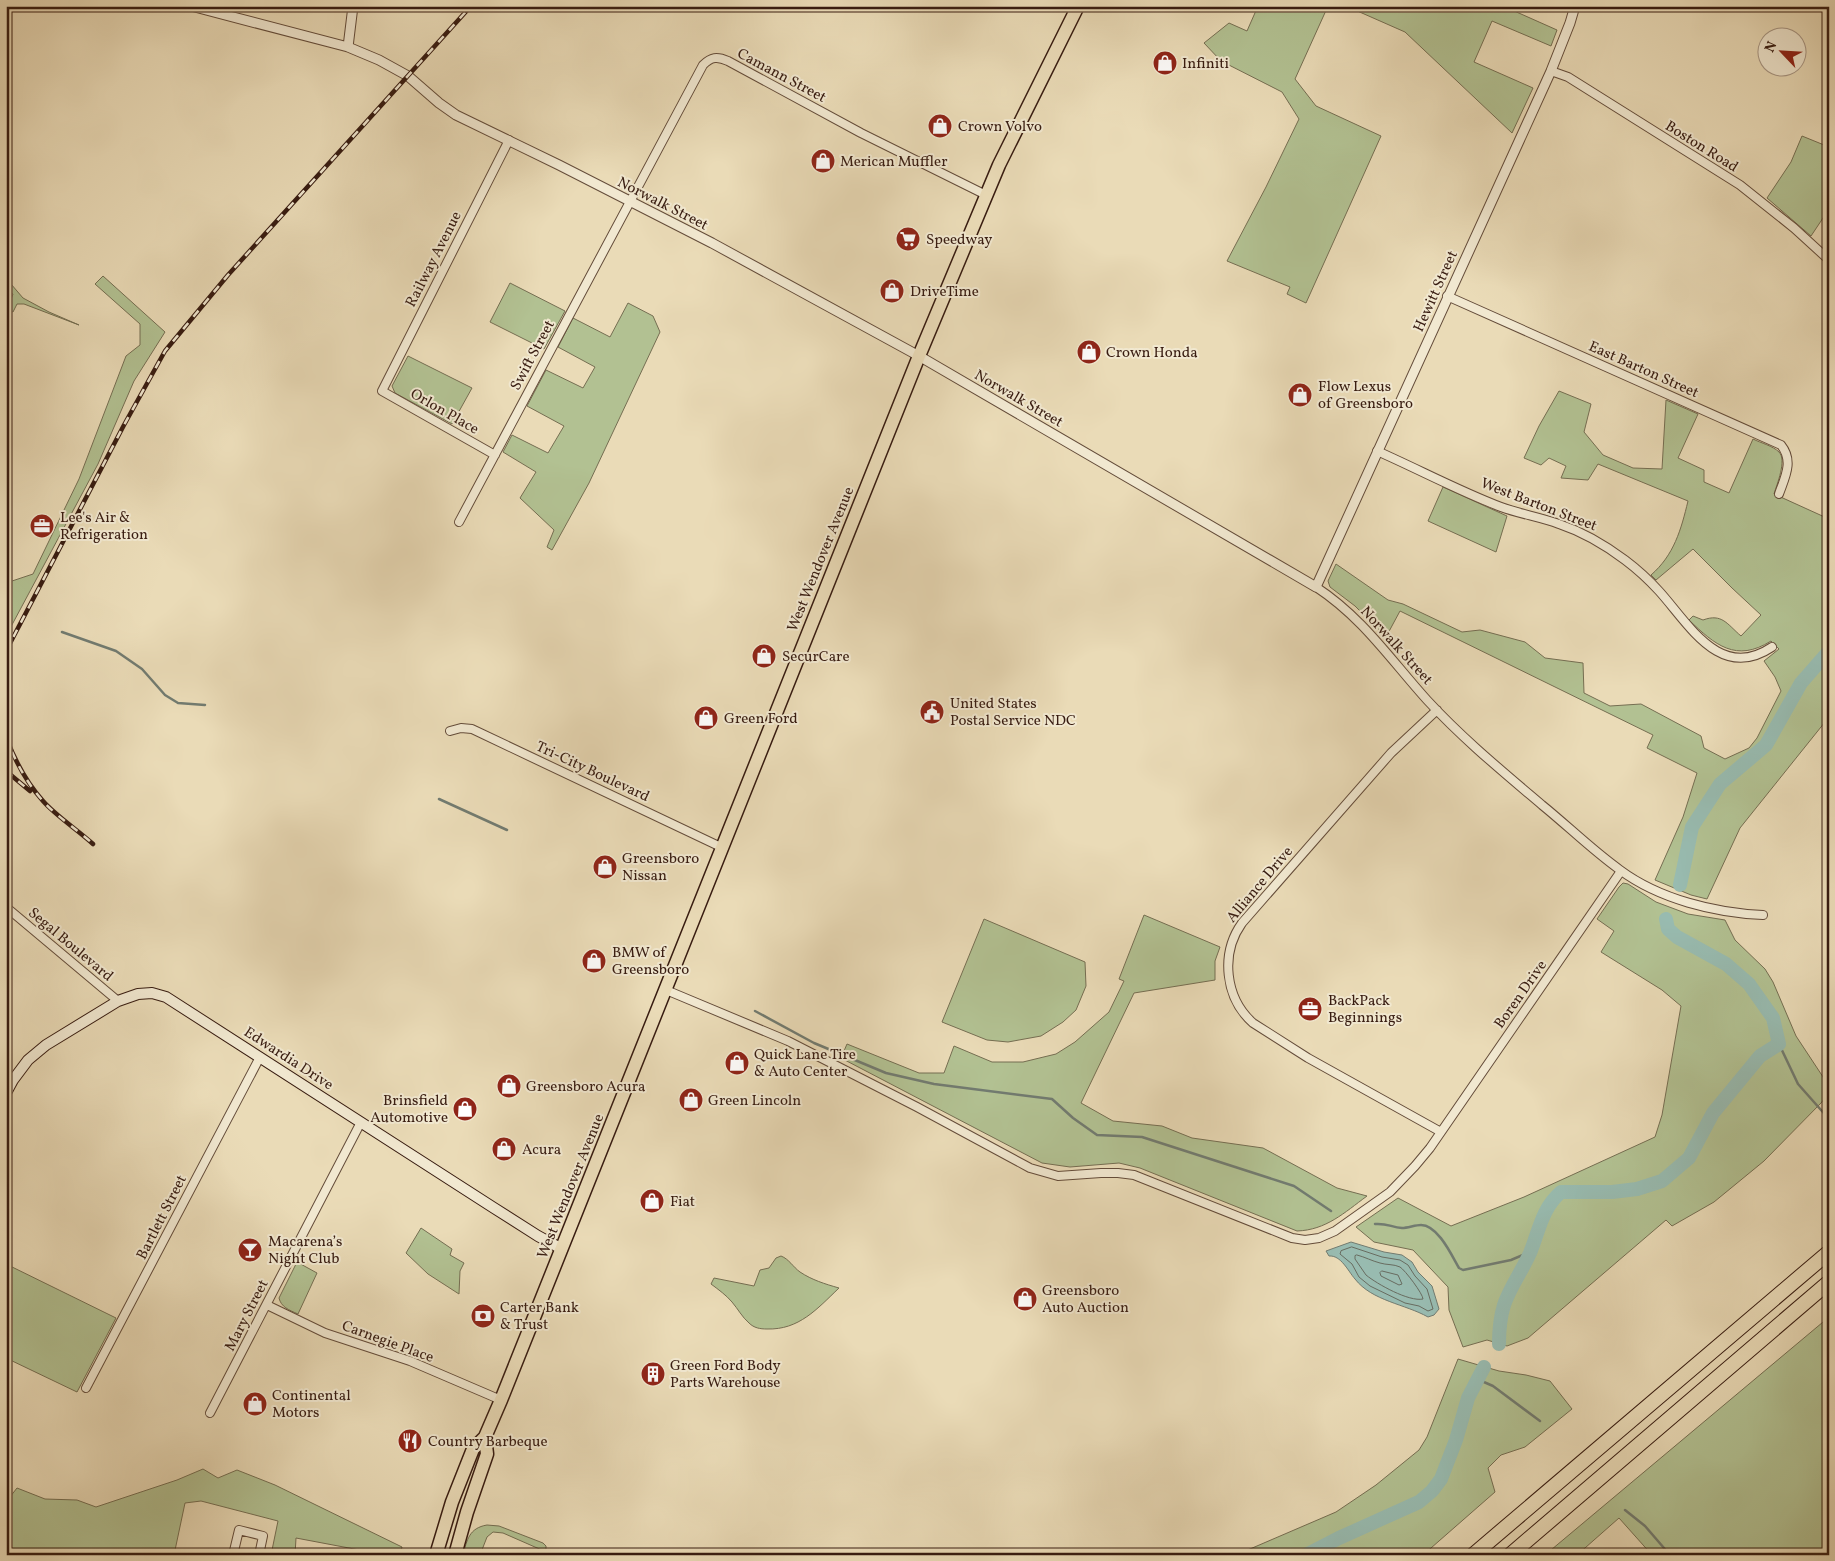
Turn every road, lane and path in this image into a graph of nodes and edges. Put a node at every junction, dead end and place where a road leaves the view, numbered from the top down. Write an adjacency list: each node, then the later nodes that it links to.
1 (191, 6): 5 (street, Norwalk Street)
2 (353, 6): 5 (street)
3 (1078, 6): 8 (highway, West Wendover Avenue)
4 (1575, 6): 6 (street, Hewitt Street)
5 (348, 48): 7 (street, Norwalk Street)
6 (1551, 70): 10 (street, Boston Road); 11 (street, Hewitt Street)
7 (509, 140): 9 (street, Norwalk Street); 13 (street, Railway Avenue)
8 (986, 196): 9 (street, Camann Street); 12 (highway, West Wendover Avenue)
9 (629, 201): 12 (street, Norwalk Street); 15 (street, Swift Street)
10 (1829, 260)
11 (1447, 296): 14 (street, Hewitt Street); 16 (street, East Barton Street)
12 (919, 356): 18 (street, Norwalk Street); 22 (highway, West Wendover Avenue)
13 (382, 391): 15 (street, Orlon Place)
14 (1377, 451): 18 (street, Hewitt Street); 19 (street, West Barton Street)
15 (495, 455): 17 (street, Swift Street)
16 (1779, 494)
17 (459, 522)
18 (1316, 587): 20 (street, Norwalk Street)
19 (1772, 647)
20 (1437, 710): 23 (street, Norwalk Street); 31 (street, Alliance Drive)
21 (450, 731): 22 (street, Tri-City Boulevard)
22 (723, 848): 26 (highway, West Wendover Avenue)
23 (1621, 871): 25 (street, Norwalk Street); 31 (street, Boren Drive)
24 (6, 907): 27 (street, Segal Boulevard)
25 (1763, 914)
26 (666, 990): 31 (street, Boren Drive); 32 (highway, West Wendover Avenue)
27 (118, 1001): 28 (main road, Edwardia Drive); 29 (main road, Edwardia Drive)
28 (260, 1057): 30 (main road, Edwardia Drive); 36 (street, Bartlett Street)
29 (6, 1093)
30 (361, 1122): 32 (main road, Edwardia Drive); 35 (street, Mary Street)
31 (1441, 1132)
32 (562, 1249): 37 (highway, West Wendover Avenue)
33 (1829, 1252): 44 (highway)
34 (1829, 1282): 45 (highway)
35 (267, 1305): 37 (street, Carnegie Place); 38 (street, Mary Street)
36 (86, 1388)
37 (501, 1400): 39 (highway, West Wendover Avenue)
38 (210, 1414)
39 (486, 1437): 42 (highway, West Wendover Avenue); 43 (highway, West Wendover Avenue)
40 (233, 1555): 41 (street)
41 (258, 1555)
42 (436, 1555)
43 (455, 1555)
44 (1473, 1555)
45 (1510, 1555)

